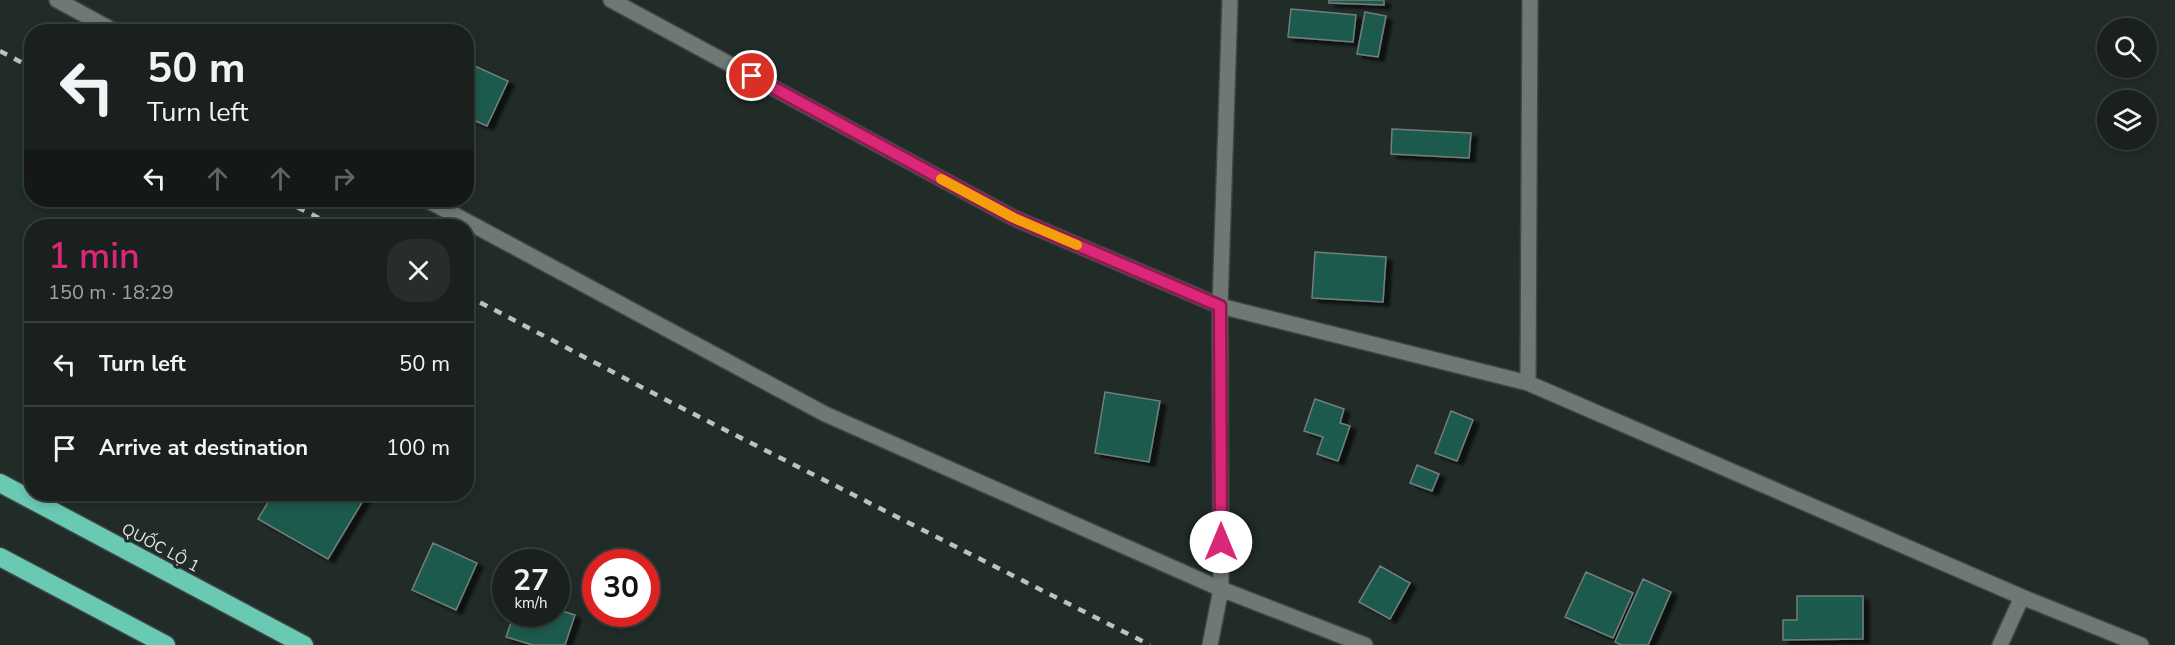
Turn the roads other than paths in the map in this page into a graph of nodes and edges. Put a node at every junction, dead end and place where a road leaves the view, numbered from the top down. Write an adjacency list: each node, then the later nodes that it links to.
1 (57, 0): 5 (street)
2 (611, 0): 9 (street)
3 (1230, 0): 9 (street)
4 (1530, 0): 10 (street)
5 (101, 24)
6 (440, 207): 7 (street)
7 (462, 219)
8 (474, 225): 15 (street)
9 (1220, 306): 10 (street); 15 (street)
10 (1528, 383): 16 (street)
11 (0, 483): 12 (highway, QUỐC LỘ 1)
12 (24, 496)
13 (34, 501): 18 (highway, QUỐC LỘ 1)
14 (0, 557): 17 (highway)
15 (1221, 589): 19 (street); 20 (street)
16 (2022, 597): 21 (street); 22 (street)
17 (166, 645)
18 (304, 645)
19 (1210, 645)
20 (1365, 645)
21 (2000, 645)
22 (2141, 645)

